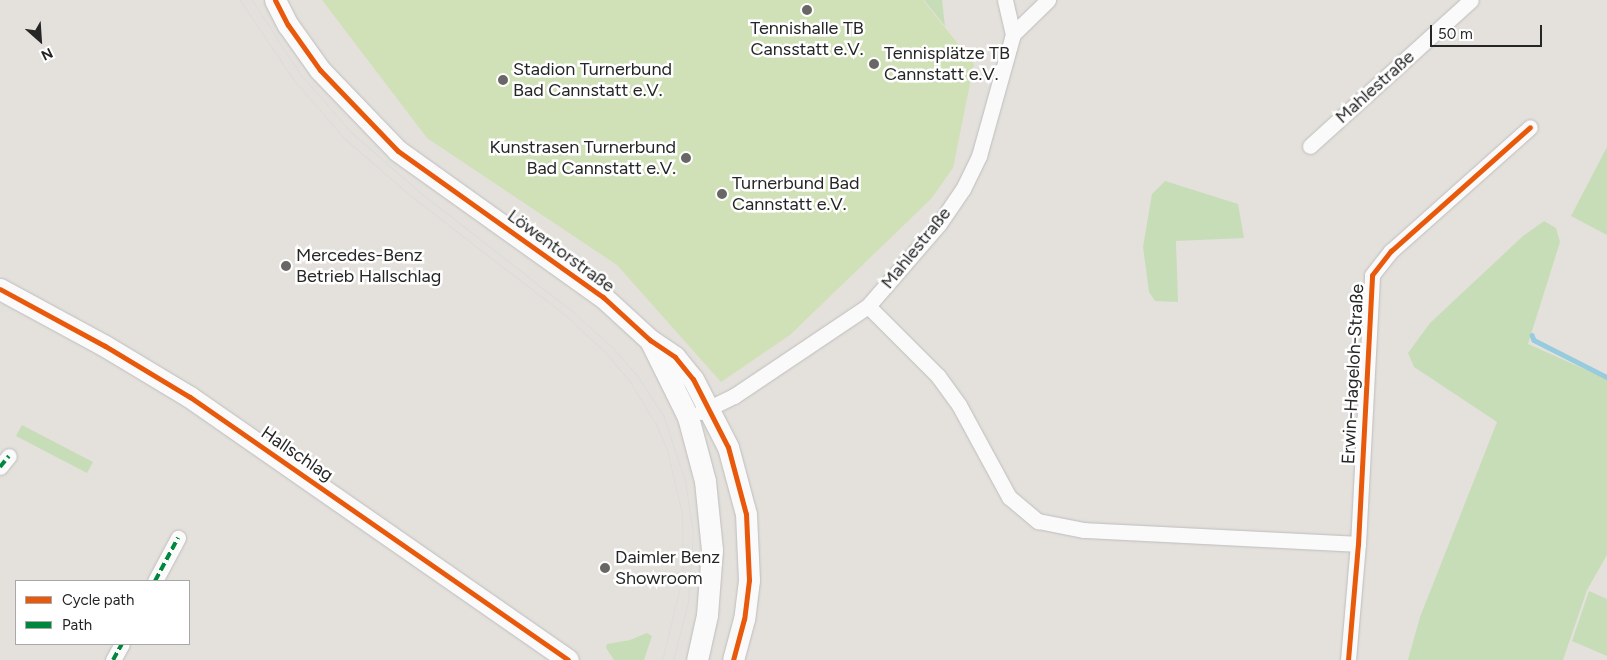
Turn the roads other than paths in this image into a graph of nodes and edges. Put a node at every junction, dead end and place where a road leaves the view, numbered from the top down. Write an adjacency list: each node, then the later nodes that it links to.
1 (275, 0): 10 (main road, Löwentorstraße)
2 (1004, 0): 5 (street)
3 (1048, 0): 5 (street)
4 (1462, 3): 7 (street, Mahlestraße)
5 (1013, 34): 9 (street, Mahlestraße)
6 (1530, 127): 14 (street, Erwin-Hageloh-Straße)
7 (1310, 146)
8 (0, 289): 18 (main road, Hallschlag)
9 (868, 306): 11 (street, Mahlestraße); 14 (street)
10 (650, 340): 11 (main road, Löwentorstraße); 12 (main road, Löwentorstraße)
11 (710, 408): 12 (street, Mahlestraße); 20 (main road, Löwentorstraße)
12 (688, 417): 19 (main road, Löwentorstraße)
13 (178, 538): 15 (street)
14 (1358, 544): 21 (street, Erwin-Hageloh-Straße)
15 (156, 580)
16 (121, 645): 17 (street)
17 (113, 660)
18 (568, 660)
19 (697, 660)
20 (733, 660)
21 (1348, 660)

